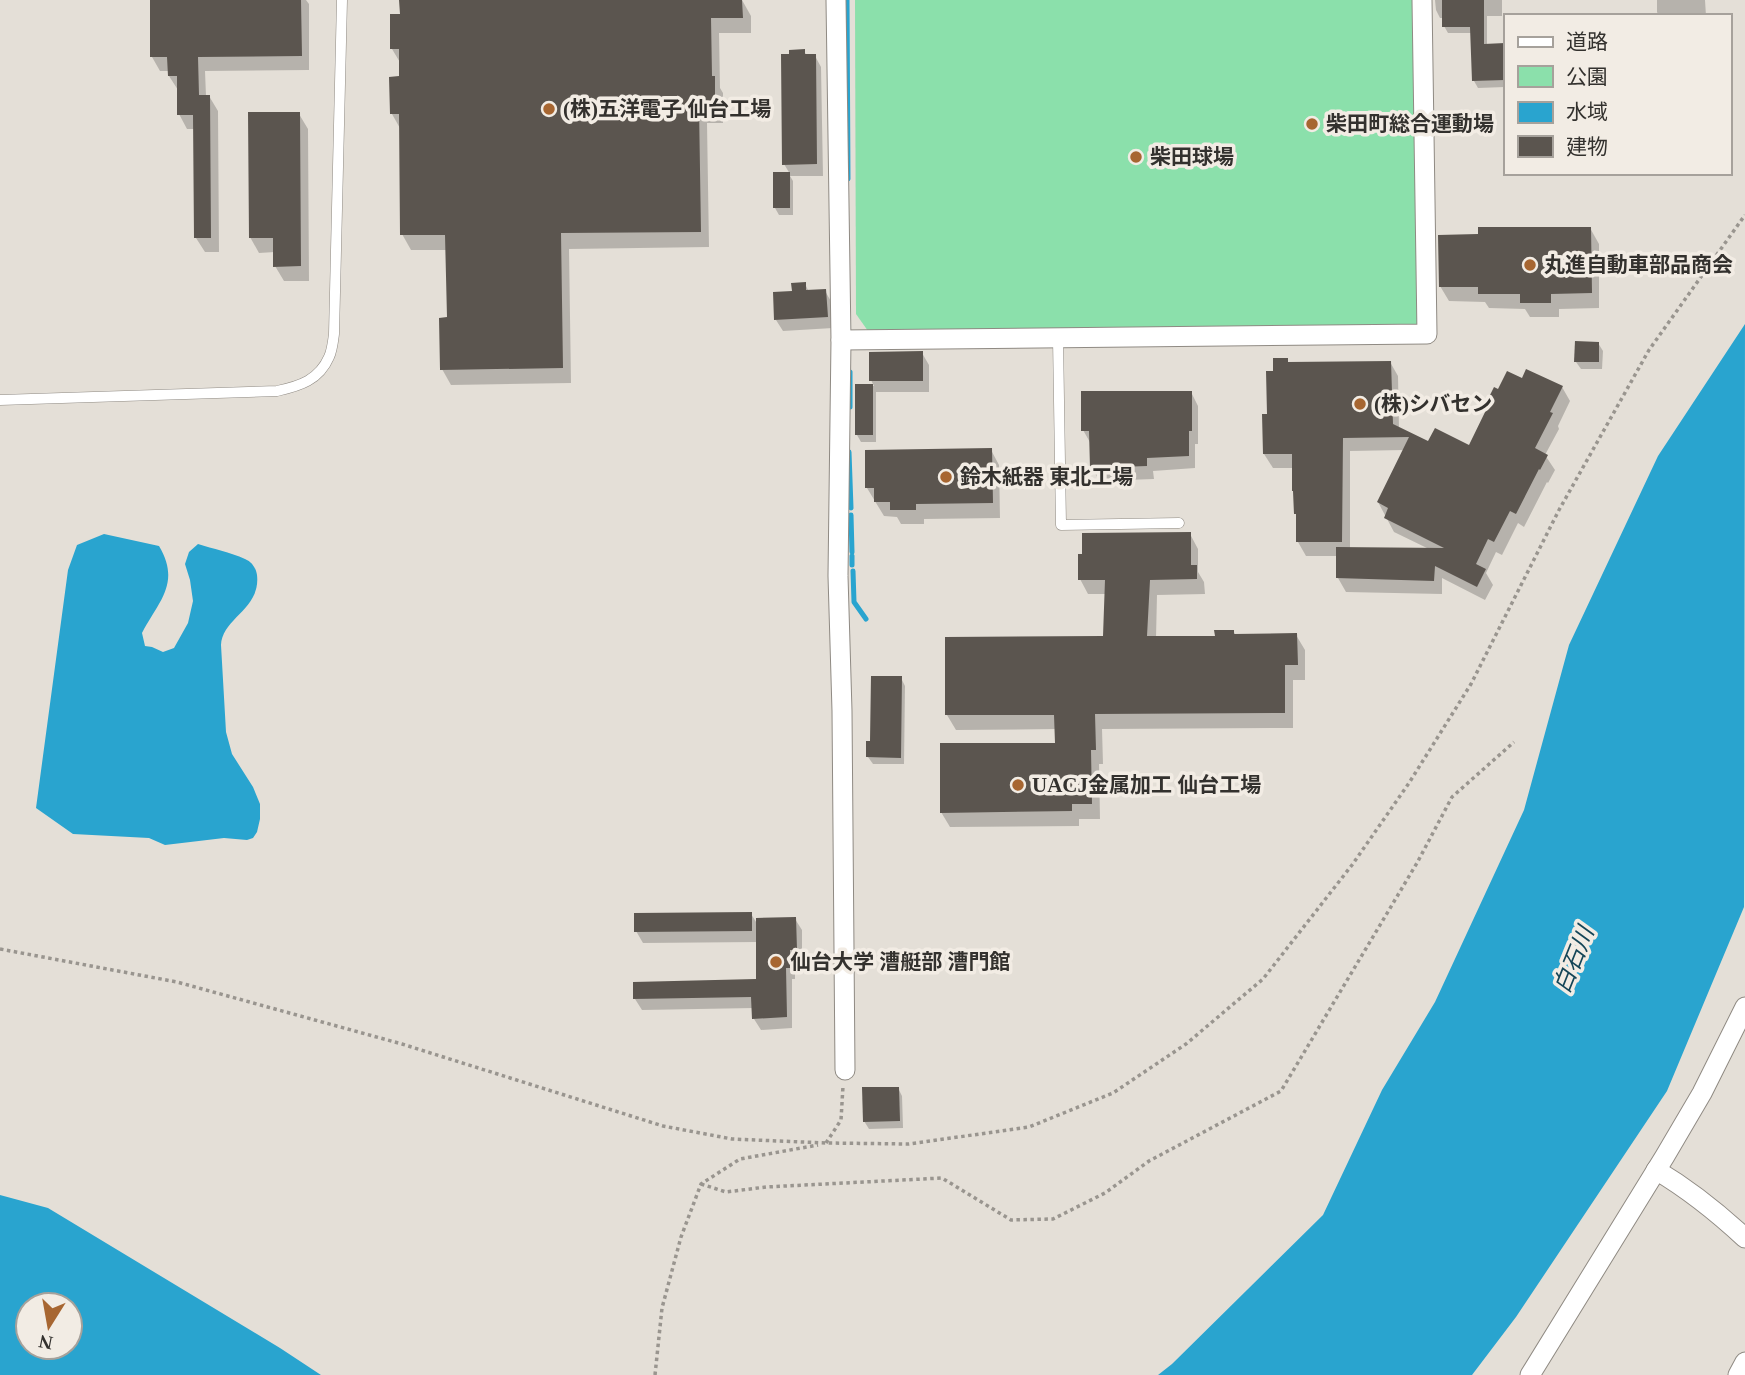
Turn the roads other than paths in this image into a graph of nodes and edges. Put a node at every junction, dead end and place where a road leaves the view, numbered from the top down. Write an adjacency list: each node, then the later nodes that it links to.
1 (342, 0): 6 (lane)
2 (836, 0): 5 (street)
3 (1422, 0): 4 (street)
4 (1058, 338): 5 (street); 7 (lane)
5 (841, 340): 9 (street)
6 (0, 400)
7 (1178, 523)
8 (1745, 1007): 10 (street)
9 (845, 1070)
10 (1656, 1170): 11 (street); 13 (street)
11 (1745, 1238)
12 (1745, 1362): 14 (street)
13 (1530, 1375)
14 (1738, 1375)

